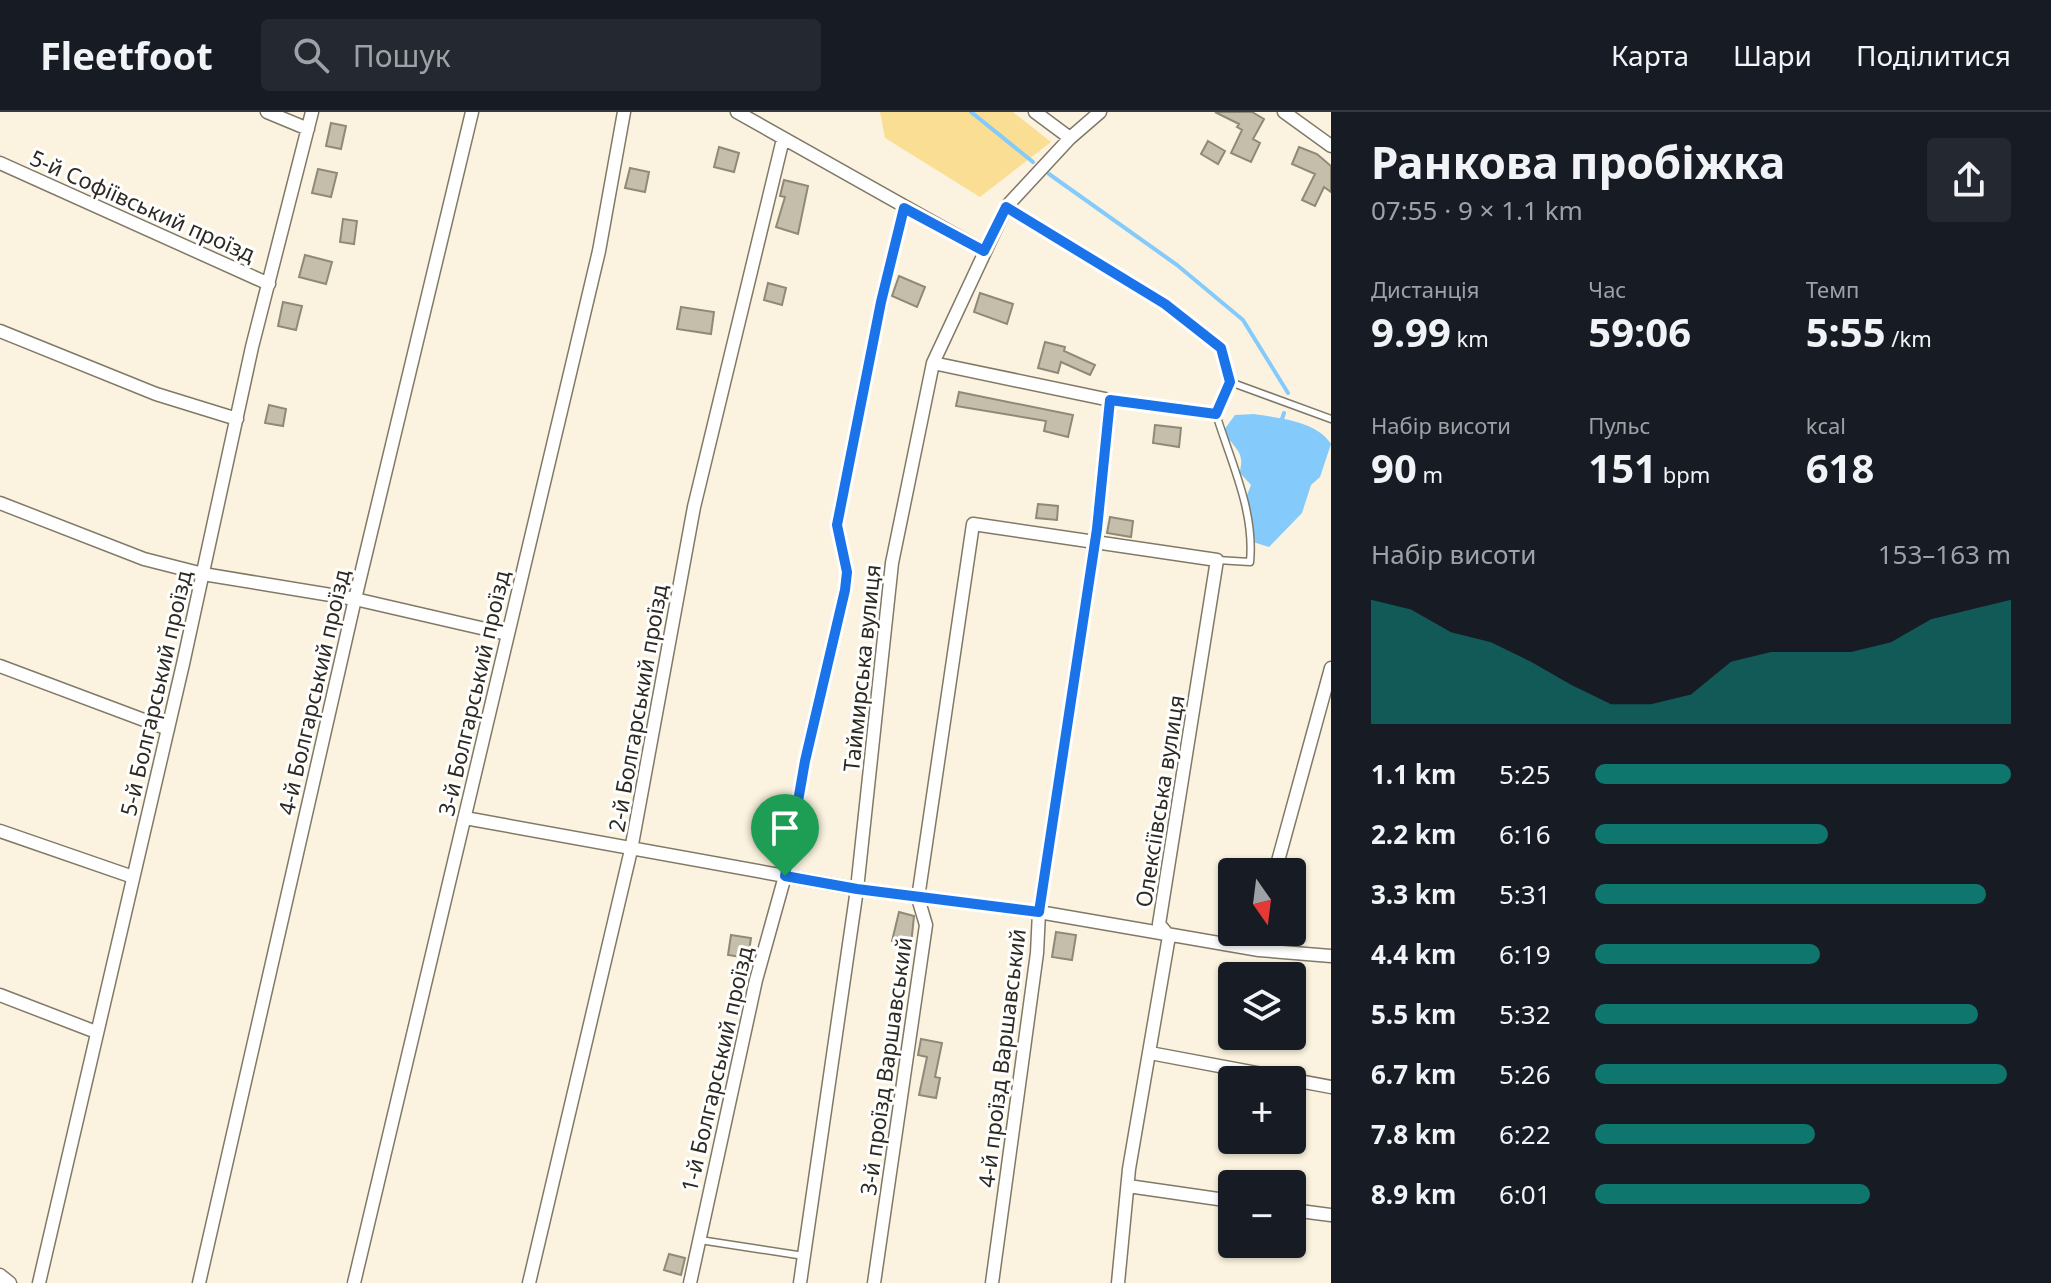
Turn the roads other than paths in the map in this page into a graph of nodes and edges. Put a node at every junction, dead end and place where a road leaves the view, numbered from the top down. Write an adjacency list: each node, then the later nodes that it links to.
1 (267, 112): 9 (street)
2 (312, 112): 9 (street, 5-й Болгарський проїзд)
3 (472, 112): 29 (street, 4-й Болгарський проїзд)
4 (624, 112): 30 (street, 3-й Болгарський проїзд)
5 (737, 112): 11 (street)
6 (1035, 112): 10 (street)
7 (1100, 112): 10 (street, Таймирська вулиця)
8 (1284, 112): 12 (street)
9 (308, 129): 17 (street, 5-й Болгарський проїзд)
10 (1070, 138): 14 (street, Таймирська вулиця)
11 (783, 139): 15 (street); 36 (street, 2-й Болгарський проїзд)
12 (1331, 146)
13 (0, 163): 17 (street, 5-й Софіївський проїзд)
14 (1006, 207): 16 (street, Таймирська вулиця); 20 (lane)
15 (904, 208): 16 (street); 38 (street, 1-й Болгарський проїзд)
16 (984, 251): 19 (street, Таймирська вулиця)
17 (269, 284): 23 (street, 5-й Болгарський проїзд)
18 (0, 331): 23 (street)
19 (933, 363): 21 (street); 40 (street, Таймирська вулиця)
20 (1230, 382): 22 (lane); 24 (lane)
21 (1110, 400): 22 (lane); 26 (street, 4-й проїзд Варшавський)
22 (1216, 414): 27 (lane)
23 (237, 419): 28 (street, 5-й Болгарський проїзд)
24 (1331, 419)
25 (0, 503): 28 (street)
26 (1094, 543): 27 (street); 41 (street, 3-й проїзд Варшавський); 42 (street, 4-й проїзд Варшавський)
27 (1217, 560): 43 (street, Олексіївська вулиця)
28 (203, 574): 29 (street); 33 (street, 5-й Болгарський проїзд)
29 (355, 599): 30 (street); 59 (street, 4-й Болгарський проїзд)
30 (507, 634): 34 (street, 3-й Болгарський проїзд)
31 (0, 666): 33 (street)
32 (1331, 668): 37 (street)
33 (168, 729): 39 (street, 5-й Болгарський проїзд)
34 (465, 818): 36 (street); 60 (street, 3-й Болгарський проїзд)
35 (0, 831): 39 (street)
36 (631, 850): 38 (street); 61 (street, 2-й Болгарський проїзд)
37 (1279, 858)
38 (785, 876): 40 (street); 54 (street, 1-й Болгарський проїзд)
39 (133, 877): 47 (street, 5-й Болгарський проїзд)
40 (857, 889): 41 (street); 55 (street, Таймирська вулиця)
41 (918, 898): 42 (street); 64 (street, 3-й проїзд Варшавський)
42 (1039, 912): 43 (street); 65 (street, 4-й проїзд Варшавський)
43 (1169, 936): 44 (street); 48 (street, Олексіївська вулиця)
44 (1254, 948): 45 (street)
45 (1331, 956)
46 (0, 995): 47 (street)
47 (96, 1032): 58 (street, 5-й Болгарський проїзд)
48 (1150, 1053): 49 (street); 50 (street, Олексіївська вулиця)
49 (1331, 1087)
50 (1128, 1186): 51 (street); 66 (street, Олексіївська вулиця)
51 (1218, 1199)
52 (1306, 1212): 53 (street)
53 (1331, 1215)
54 (699, 1240): 55 (lane); 62 (street, 1-й Болгарський проїзд)
55 (804, 1256): 63 (street, Таймирська вулиця)
56 (0, 1275): 57 (street)
57 (10, 1283)
58 (39, 1283)
59 (199, 1283)
60 (354, 1283)
61 (529, 1283)
62 (690, 1283)
63 (800, 1283)
64 (874, 1283)
65 (992, 1283)
66 (1118, 1283)

